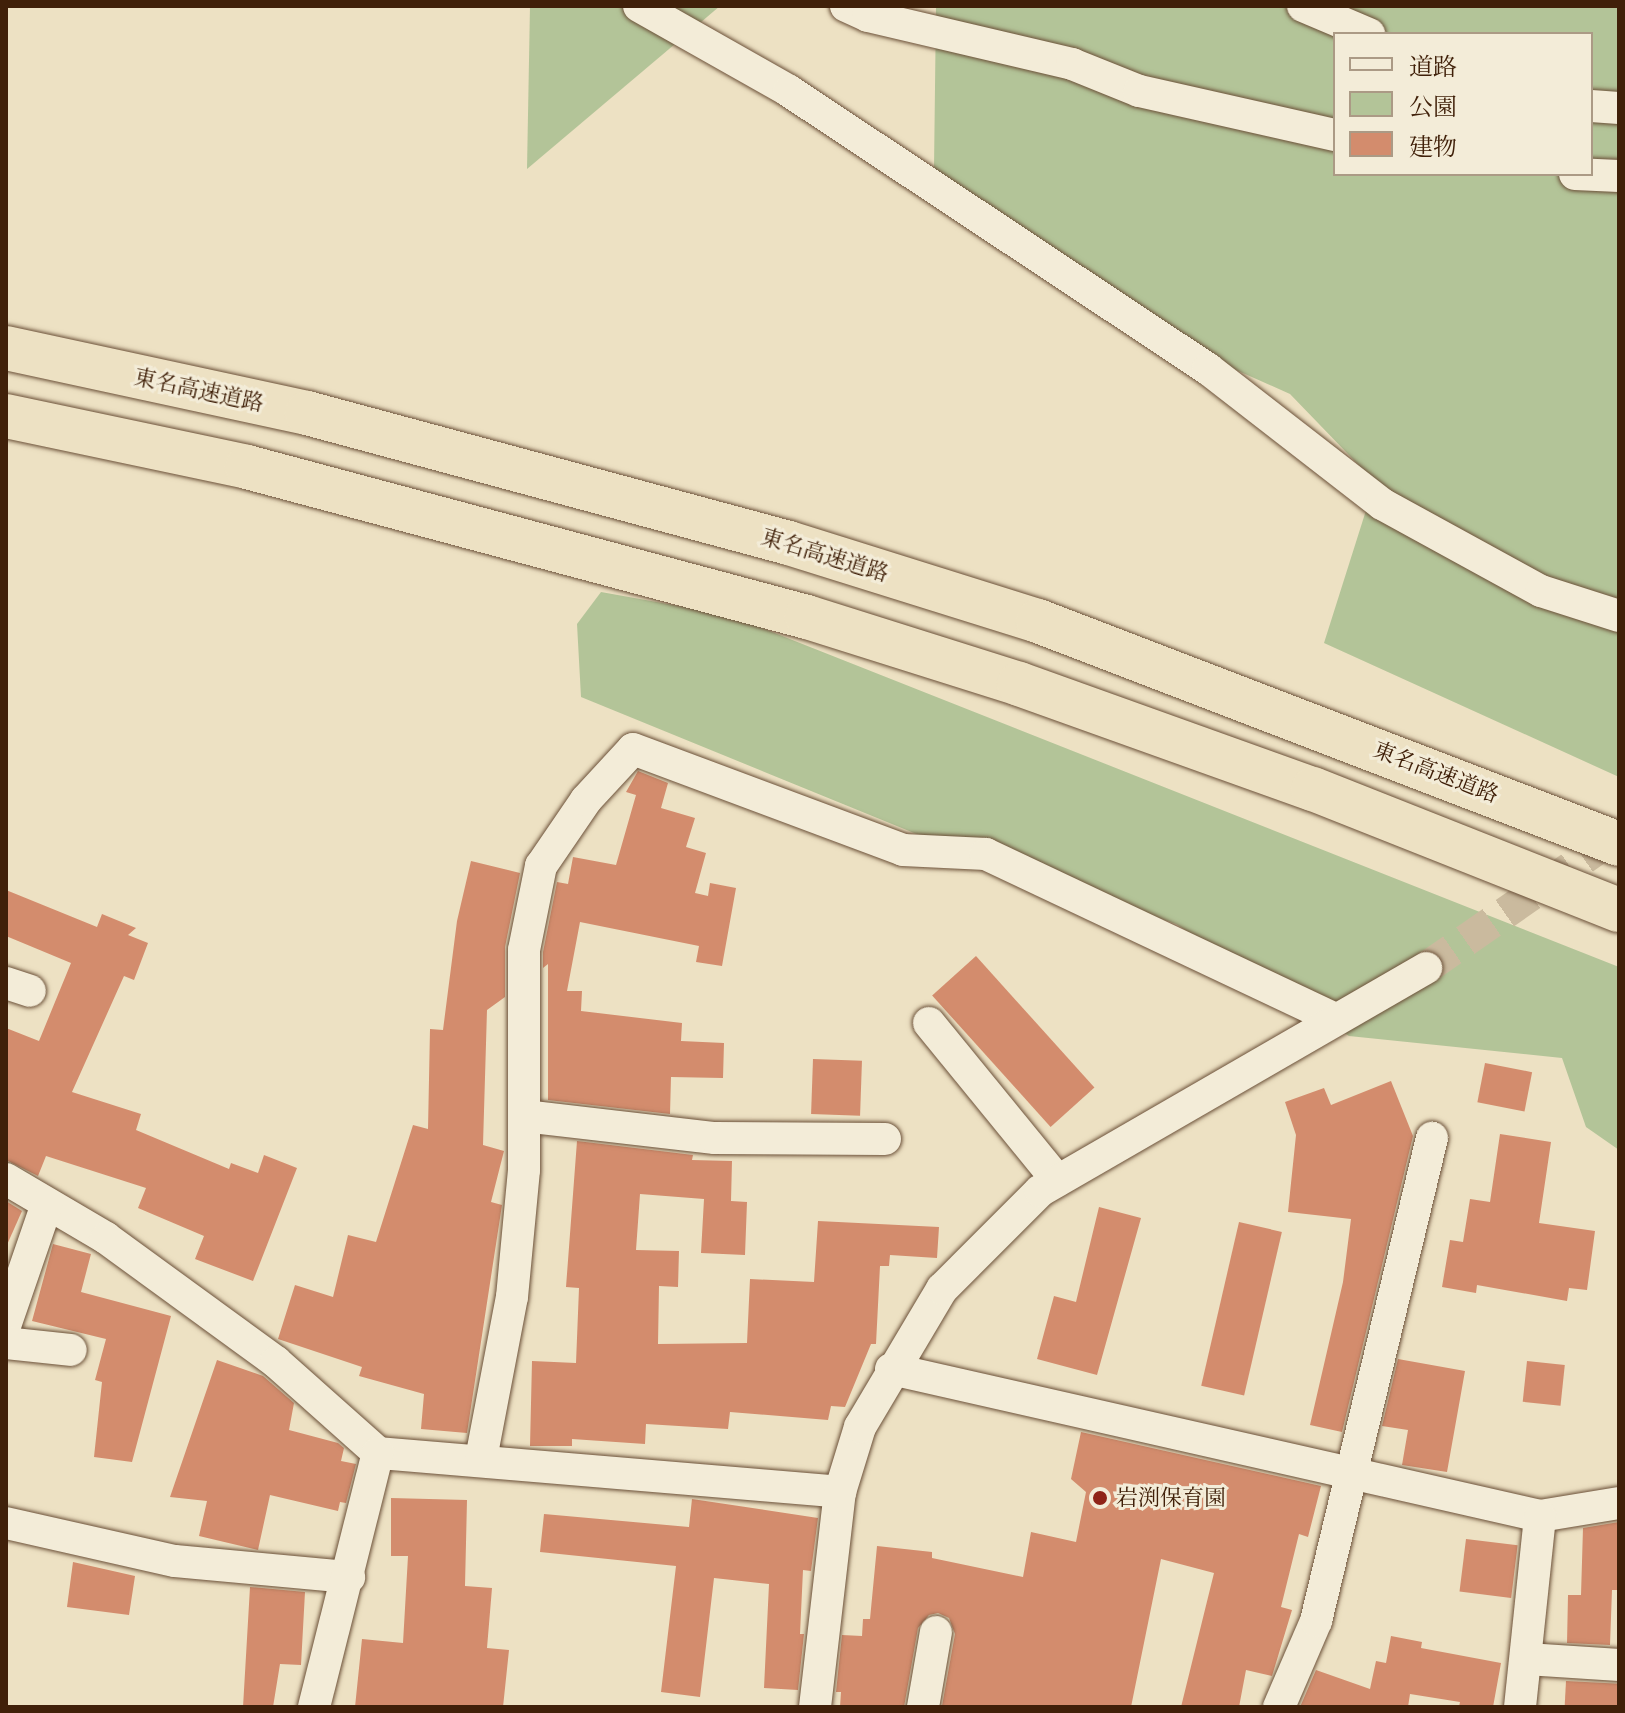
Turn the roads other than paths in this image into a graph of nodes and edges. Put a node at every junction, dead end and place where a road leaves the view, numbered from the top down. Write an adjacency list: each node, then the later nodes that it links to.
1 (639, 6): 12 (street)
2 (846, 6): 7 (street)
3 (1303, 6): 4 (street)
4 (1364, 32)
5 (1593, 106): 6 (street)
6 (1619, 108)
7 (1333, 135)
8 (1593, 175): 9 (street)
9 (1619, 176)
10 (6, 348): 13 (highway, 東名高速道路)
11 (6, 416): 14 (highway)
12 (1619, 616)
13 (1619, 844)
14 (1619, 910)
15 (1426, 968): 16 (street)
16 (1335, 1019): 18 (street); 22 (street)
17 (929, 1023): 22 (street)
18 (524, 1116): 20 (street); 29 (street)
19 (1432, 1138): 30 (street)
20 (885, 1139)
21 (6, 1179): 23 (street)
22 (1057, 1180): 27 (street)
23 (47, 1204): 24 (street); 28 (street)
24 (6, 1323)
25 (6, 1343): 26 (street)
26 (71, 1350)
27 (891, 1369): 30 (street); 31 (street)
28 (378, 1453): 29 (street); 35 (street)
29 (481, 1459): 31 (street)
30 (1350, 1475): 33 (street); 42 (street)
31 (840, 1492): 40 (street)
32 (1619, 1503): 33 (street)
33 (1540, 1516): 37 (street)
34 (6, 1523): 35 (street)
35 (349, 1577): 39 (street)
36 (936, 1632): 41 (street)
37 (1527, 1659): 38 (street); 43 (street)
38 (1619, 1665)
39 (314, 1707)
40 (815, 1707)
41 (923, 1707)
42 (1279, 1707)
43 (1520, 1707)

